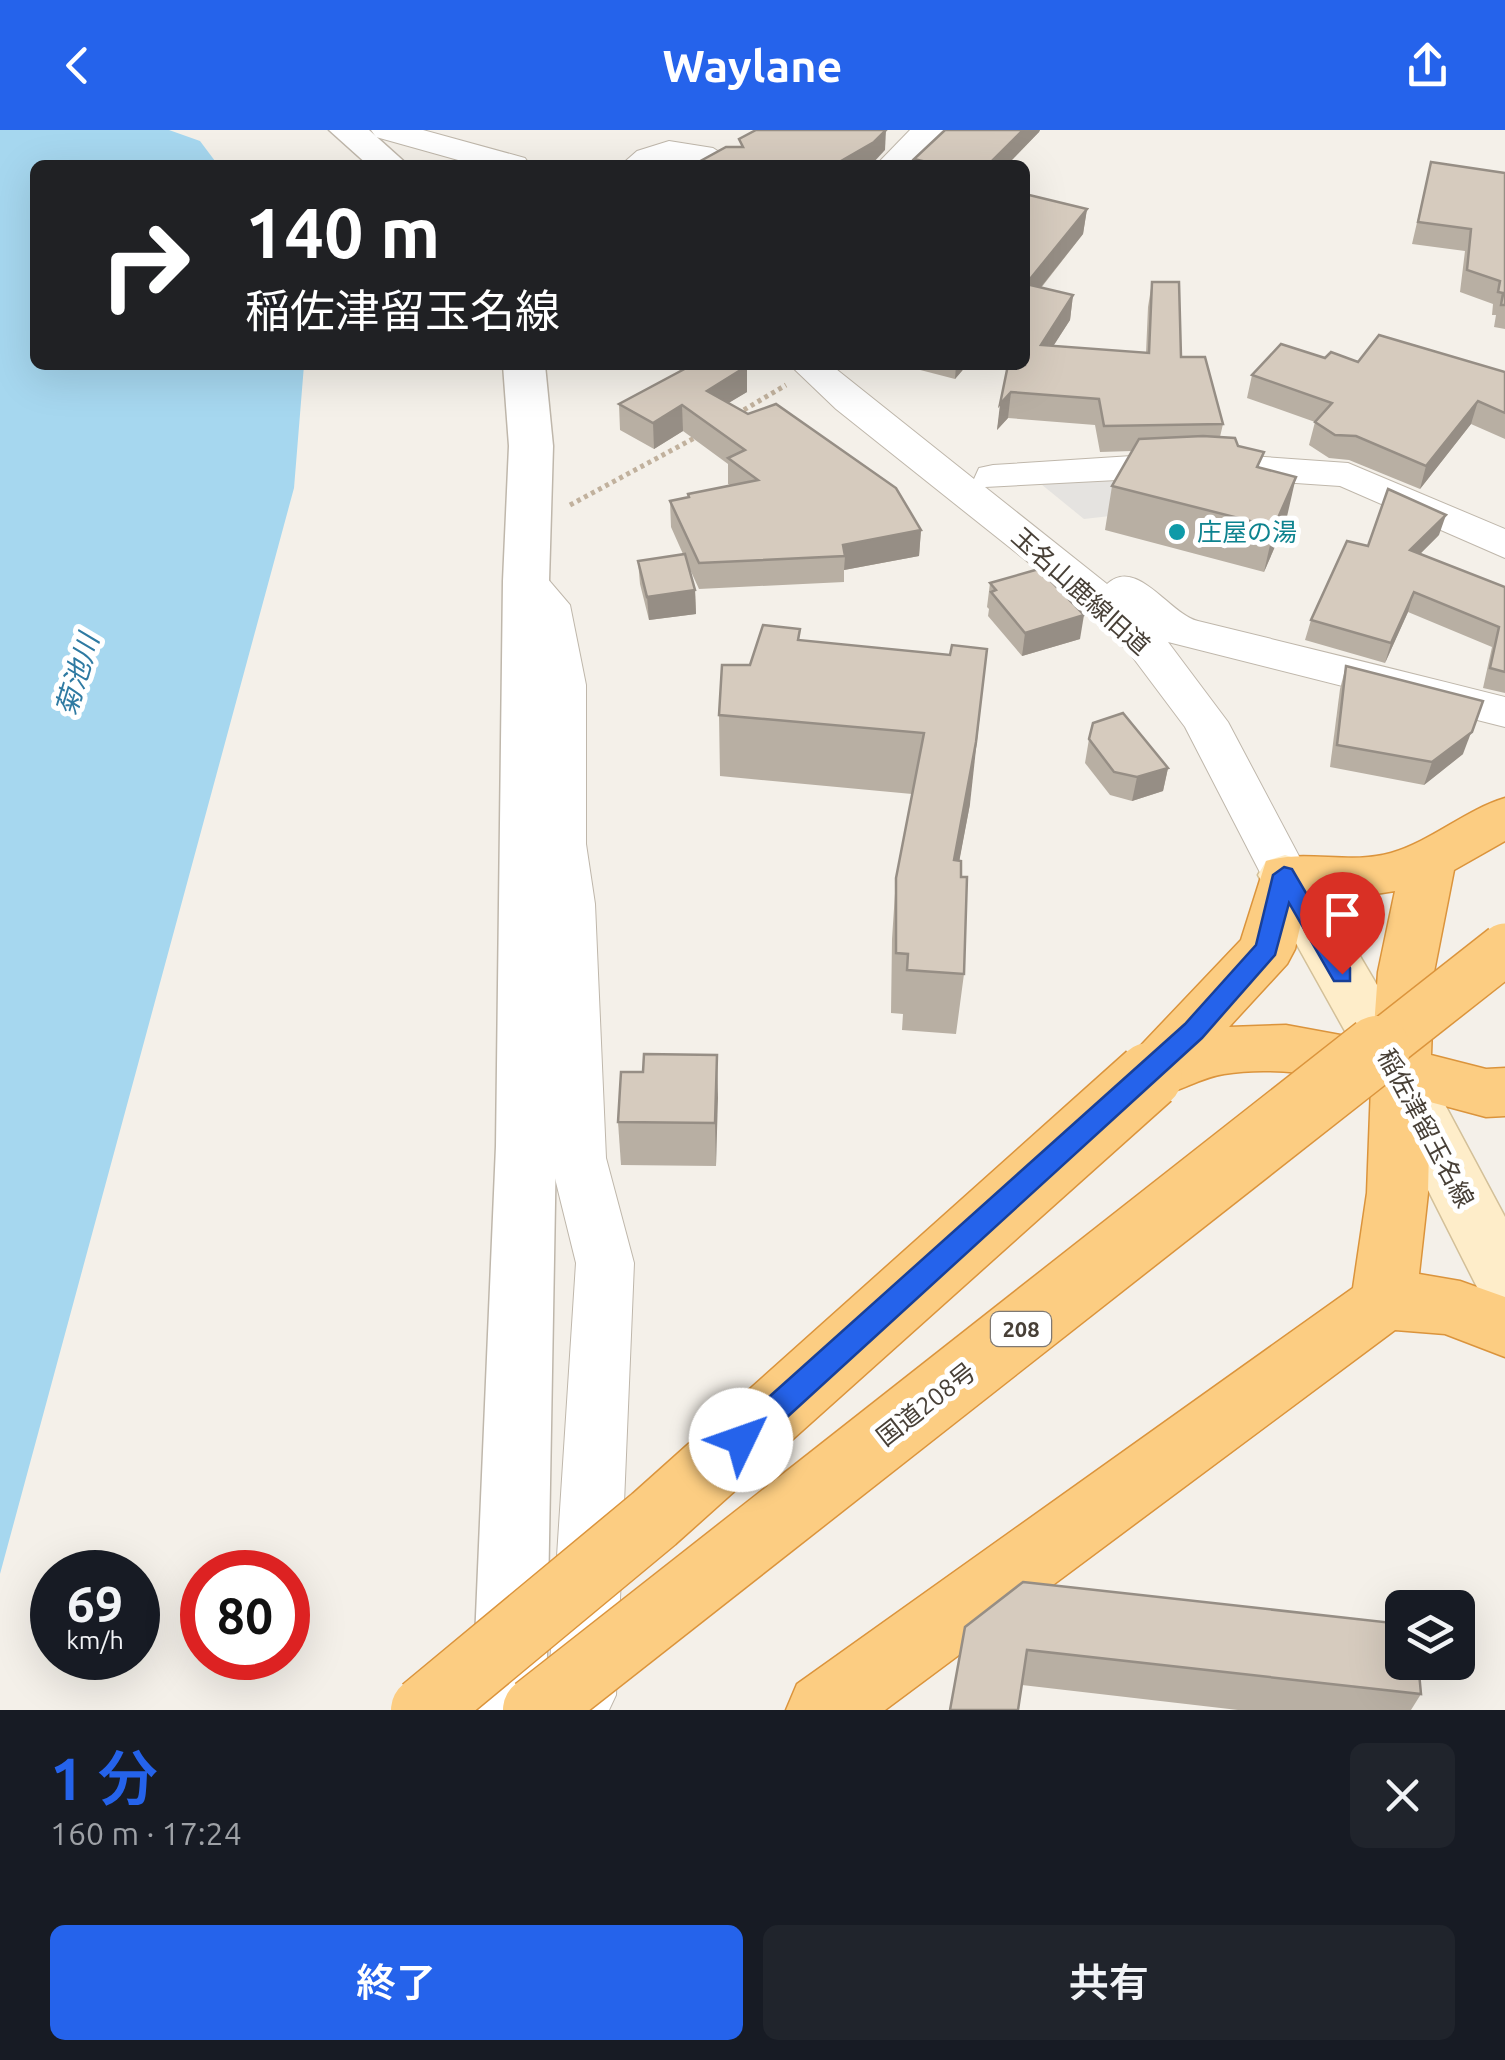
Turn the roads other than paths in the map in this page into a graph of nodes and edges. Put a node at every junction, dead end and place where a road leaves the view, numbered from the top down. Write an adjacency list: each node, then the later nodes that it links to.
1 (347, 130): 5 (street)
2 (387, 130): 6 (street)
3 (928, 130): 8 (street)
4 (641, 149): 7 (street)
5 (384, 160)
6 (495, 160)
7 (715, 160)
8 (897, 160)
9 (525, 370): 14 (street)
10 (814, 370): 11 (street, 玉名山鹿線旧道)
11 (930, 461): 12 (street); 18 (street, 玉名山鹿線旧道)
12 (993, 477): 13 (street); 15 (street)
13 (1505, 545)
14 (526, 580): 27 (street); 29 (street)
15 (1505, 712)
16 (1505, 817): 17 (highway)
17 (1429, 864): 18 (highway); 20 (highway)
18 (1284, 875): 20 (main road, 稲佐津留玉名線); 21 (highway)
19 (1505, 949): 28 (highway, 国道208号 / 208, bridge)
20 (1400, 1074): 21 (highway); 22 (highway); 23 (main road, 稲佐津留玉名線); 24 (highway)
21 (1149, 1076): 26 (highway, bridge)
22 (1505, 1092)
23 (1505, 1278)
24 (1359, 1322): 25 (highway); 30 (highway)
25 (1505, 1328)
26 (424, 1710)
27 (508, 1710)
28 (536, 1710)
29 (582, 1710)
30 (823, 1710)

